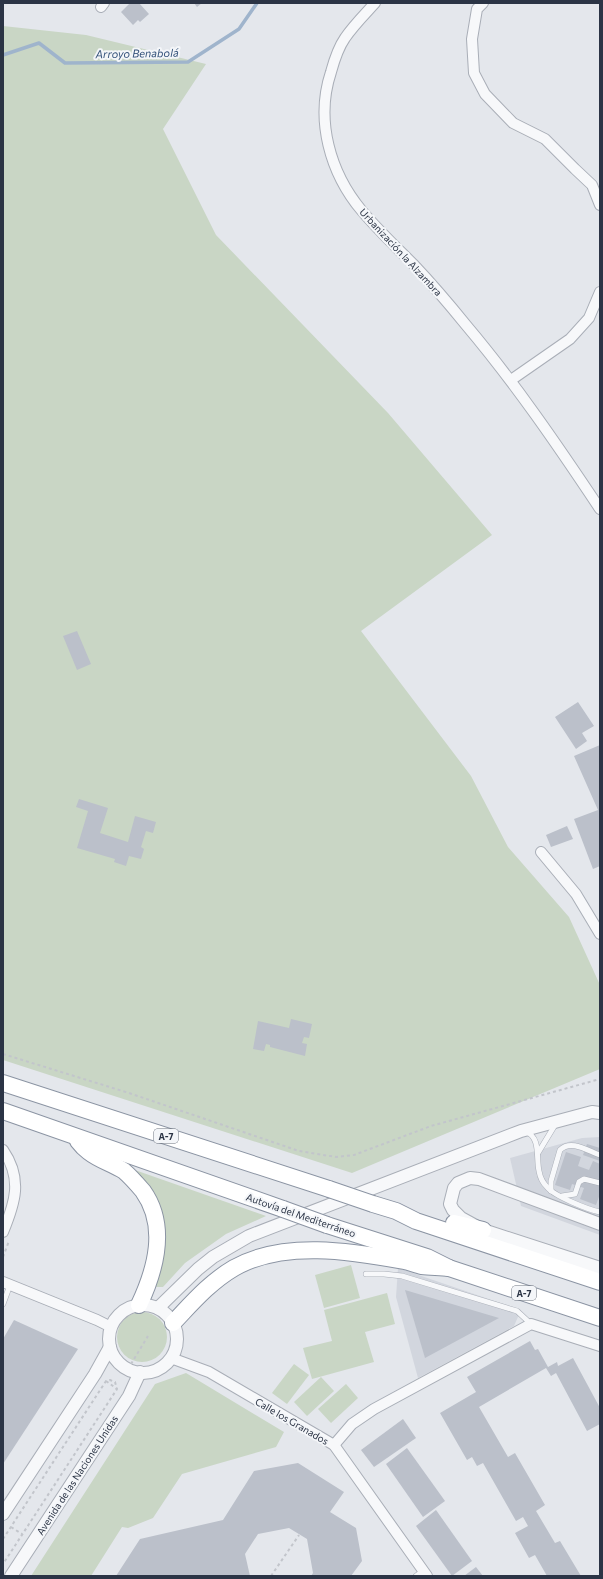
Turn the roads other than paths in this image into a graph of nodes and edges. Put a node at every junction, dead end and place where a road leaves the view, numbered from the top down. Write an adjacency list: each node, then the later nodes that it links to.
1 (375, 3): 6 (street, Urbanización la Alzambra)
2 (483, 3): 3 (street)
3 (596, 184): 4 (street)
4 (600, 205)
5 (600, 292): 6 (street)
6 (511, 380): 7 (street, Urbanización la Alzambra)
7 (600, 509)
8 (541, 852): 9 (street)
9 (600, 934)
10 (3, 1083): 22 (highway, A-7, bridge)
11 (597, 1110): 13 (street)
12 (3, 1111): 15 (highway, Autovía del Mediterráneo / A-7)
13 (559, 1120): 14 (street); 17 (lane)
14 (521, 1131): 17 (lane); 34 (street)
15 (71, 1134): 27 (highway, Autovía del Mediterráneo / A-7, bridge); 33 (highway)
16 (3, 1150): 26 (street)
17 (538, 1153): 20 (lane)
18 (600, 1155): 20 (lane)
19 (600, 1183): 21 (lane)
20 (551, 1191): 21 (lane)
21 (561, 1196): 23 (lane)
22 (396, 1211): 25 (highway); 30 (highway, A-7)
23 (600, 1212)
24 (600, 1224): 25 (street)
25 (484, 1230): 28 (street)
26 (3, 1232)
27 (449, 1268): 35 (highway, Autovía del Mediterráneo / A-7); 36 (highway)
28 (600, 1268)
29 (366, 1274): 37 (lane)
30 (600, 1282)
31 (6, 1284): 32 (lane); 38 (street)
32 (3, 1304)
33 (139, 1305): 34 (street); 38 (street)
34 (158, 1308): 36 (street)
35 (600, 1318)
36 (173, 1323): 41 (street)
37 (531, 1324): 39 (street); 43 (street)
38 (111, 1327): 40 (street)
39 (600, 1346)
40 (110, 1347): 42 (street); 44 (street)
41 (171, 1358): 42 (street); 43 (street, Calle los Granados)
42 (140, 1372): 46 (street, Avenida de las Naciones Unidas)
43 (334, 1445): 45 (street, Calle los Granados)
44 (3, 1514)
45 (422, 1574)
46 (10, 1576)

